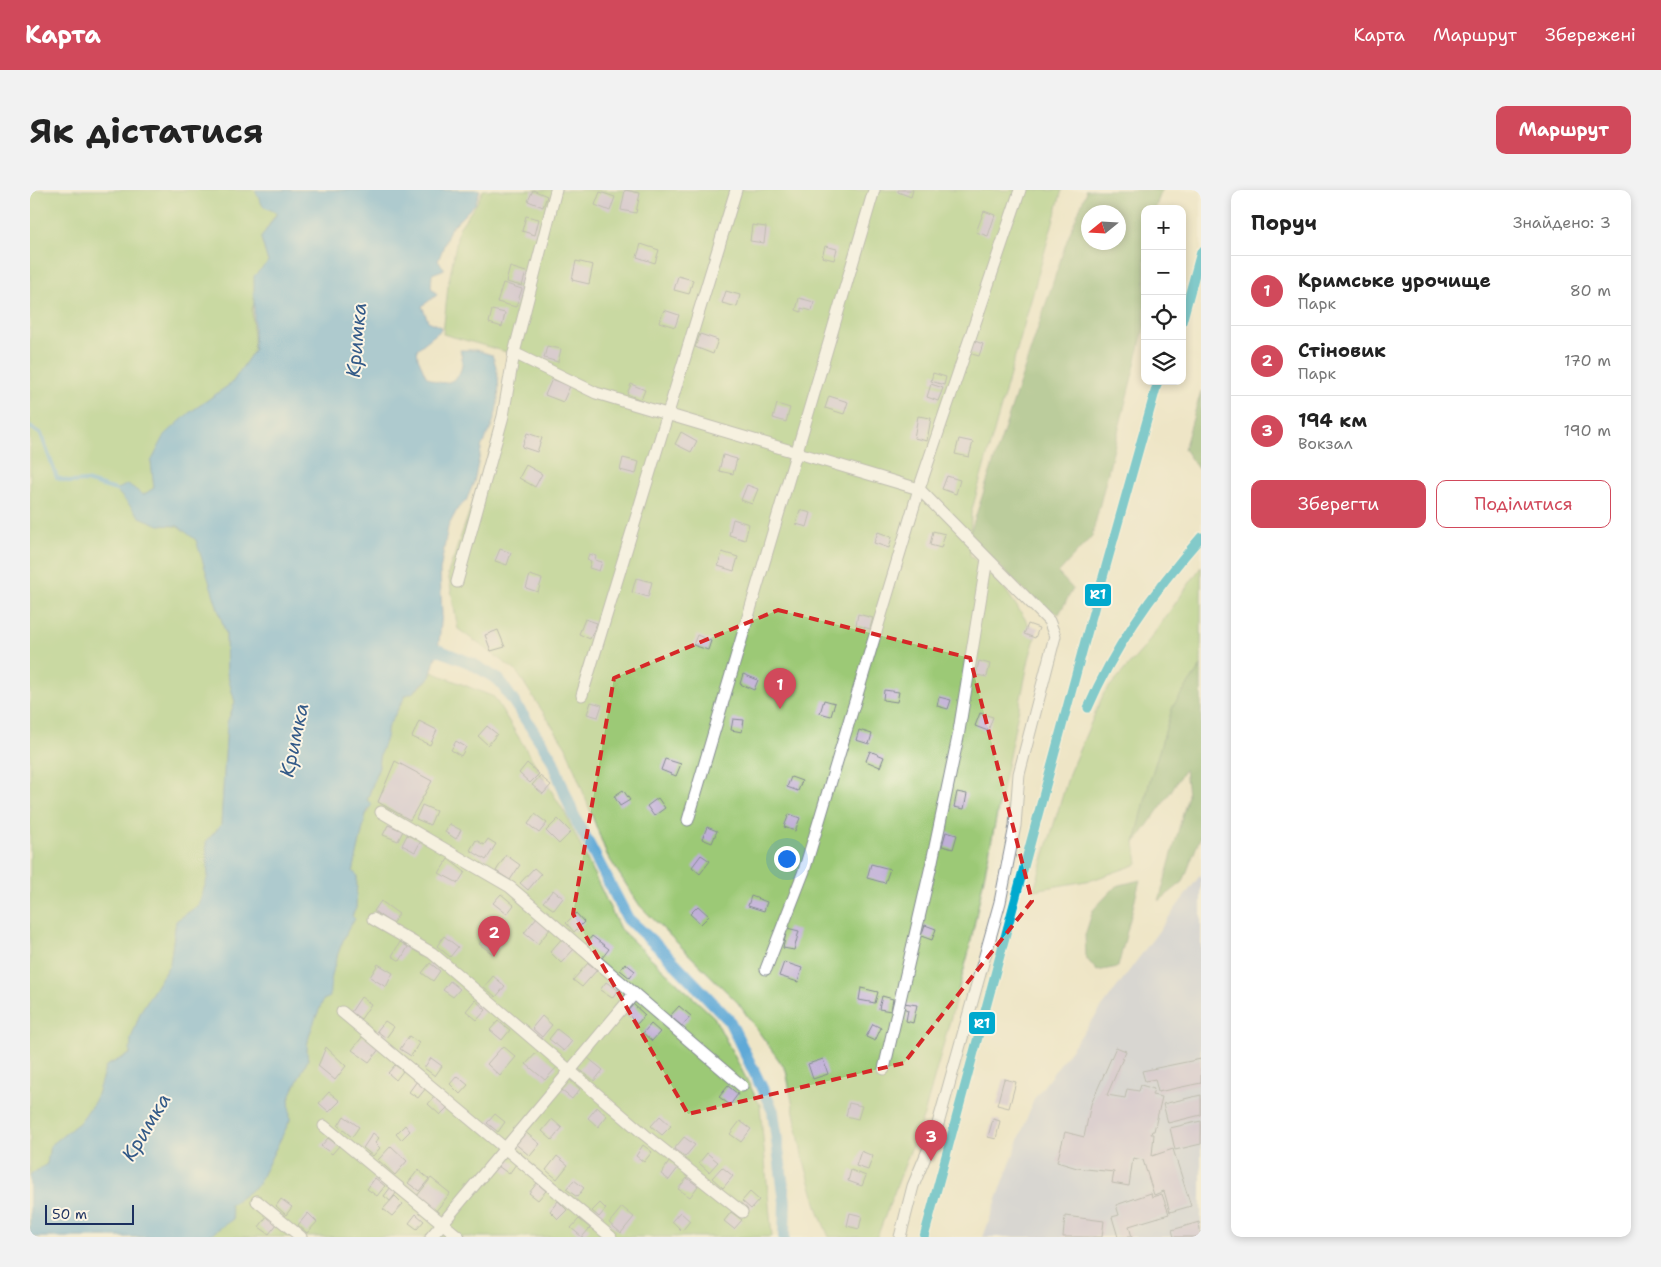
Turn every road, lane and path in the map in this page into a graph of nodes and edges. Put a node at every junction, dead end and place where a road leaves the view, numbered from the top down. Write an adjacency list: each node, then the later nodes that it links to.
1 (556, 190): 5 (lane)
2 (736, 190): 6 (lane)
3 (874, 190): 7 (lane)
4 (1020, 190): 8 (lane)
5 (514, 353): 6 (lane); 10 (lane)
6 (666, 414): 7 (lane); 11 (lane)
7 (796, 453): 8 (lane); 13 (lane)
8 (919, 489): 9 (lane); 15 (lane)
9 (987, 559): 18 (lane); 30 (lane)
10 (457, 582)
11 (582, 695)
12 (381, 812): 16 (lane)
13 (688, 820)
14 (373, 919): 19 (lane)
15 (766, 969)
16 (634, 994): 19 (lane); 20 (lane)
17 (342, 1012): 22 (lane)
18 (884, 1069)
19 (569, 1070): 22 (lane); 24 (lane)
20 (742, 1086)
21 (324, 1126): 25 (lane)
22 (505, 1149): 25 (lane); 29 (lane)
23 (257, 1201): 26 (lane)
24 (742, 1212)
25 (442, 1223): 27 (lane); 28 (lane)
26 (301, 1237)
27 (431, 1237)
28 (459, 1237)
29 (611, 1237)
30 (900, 1237)

